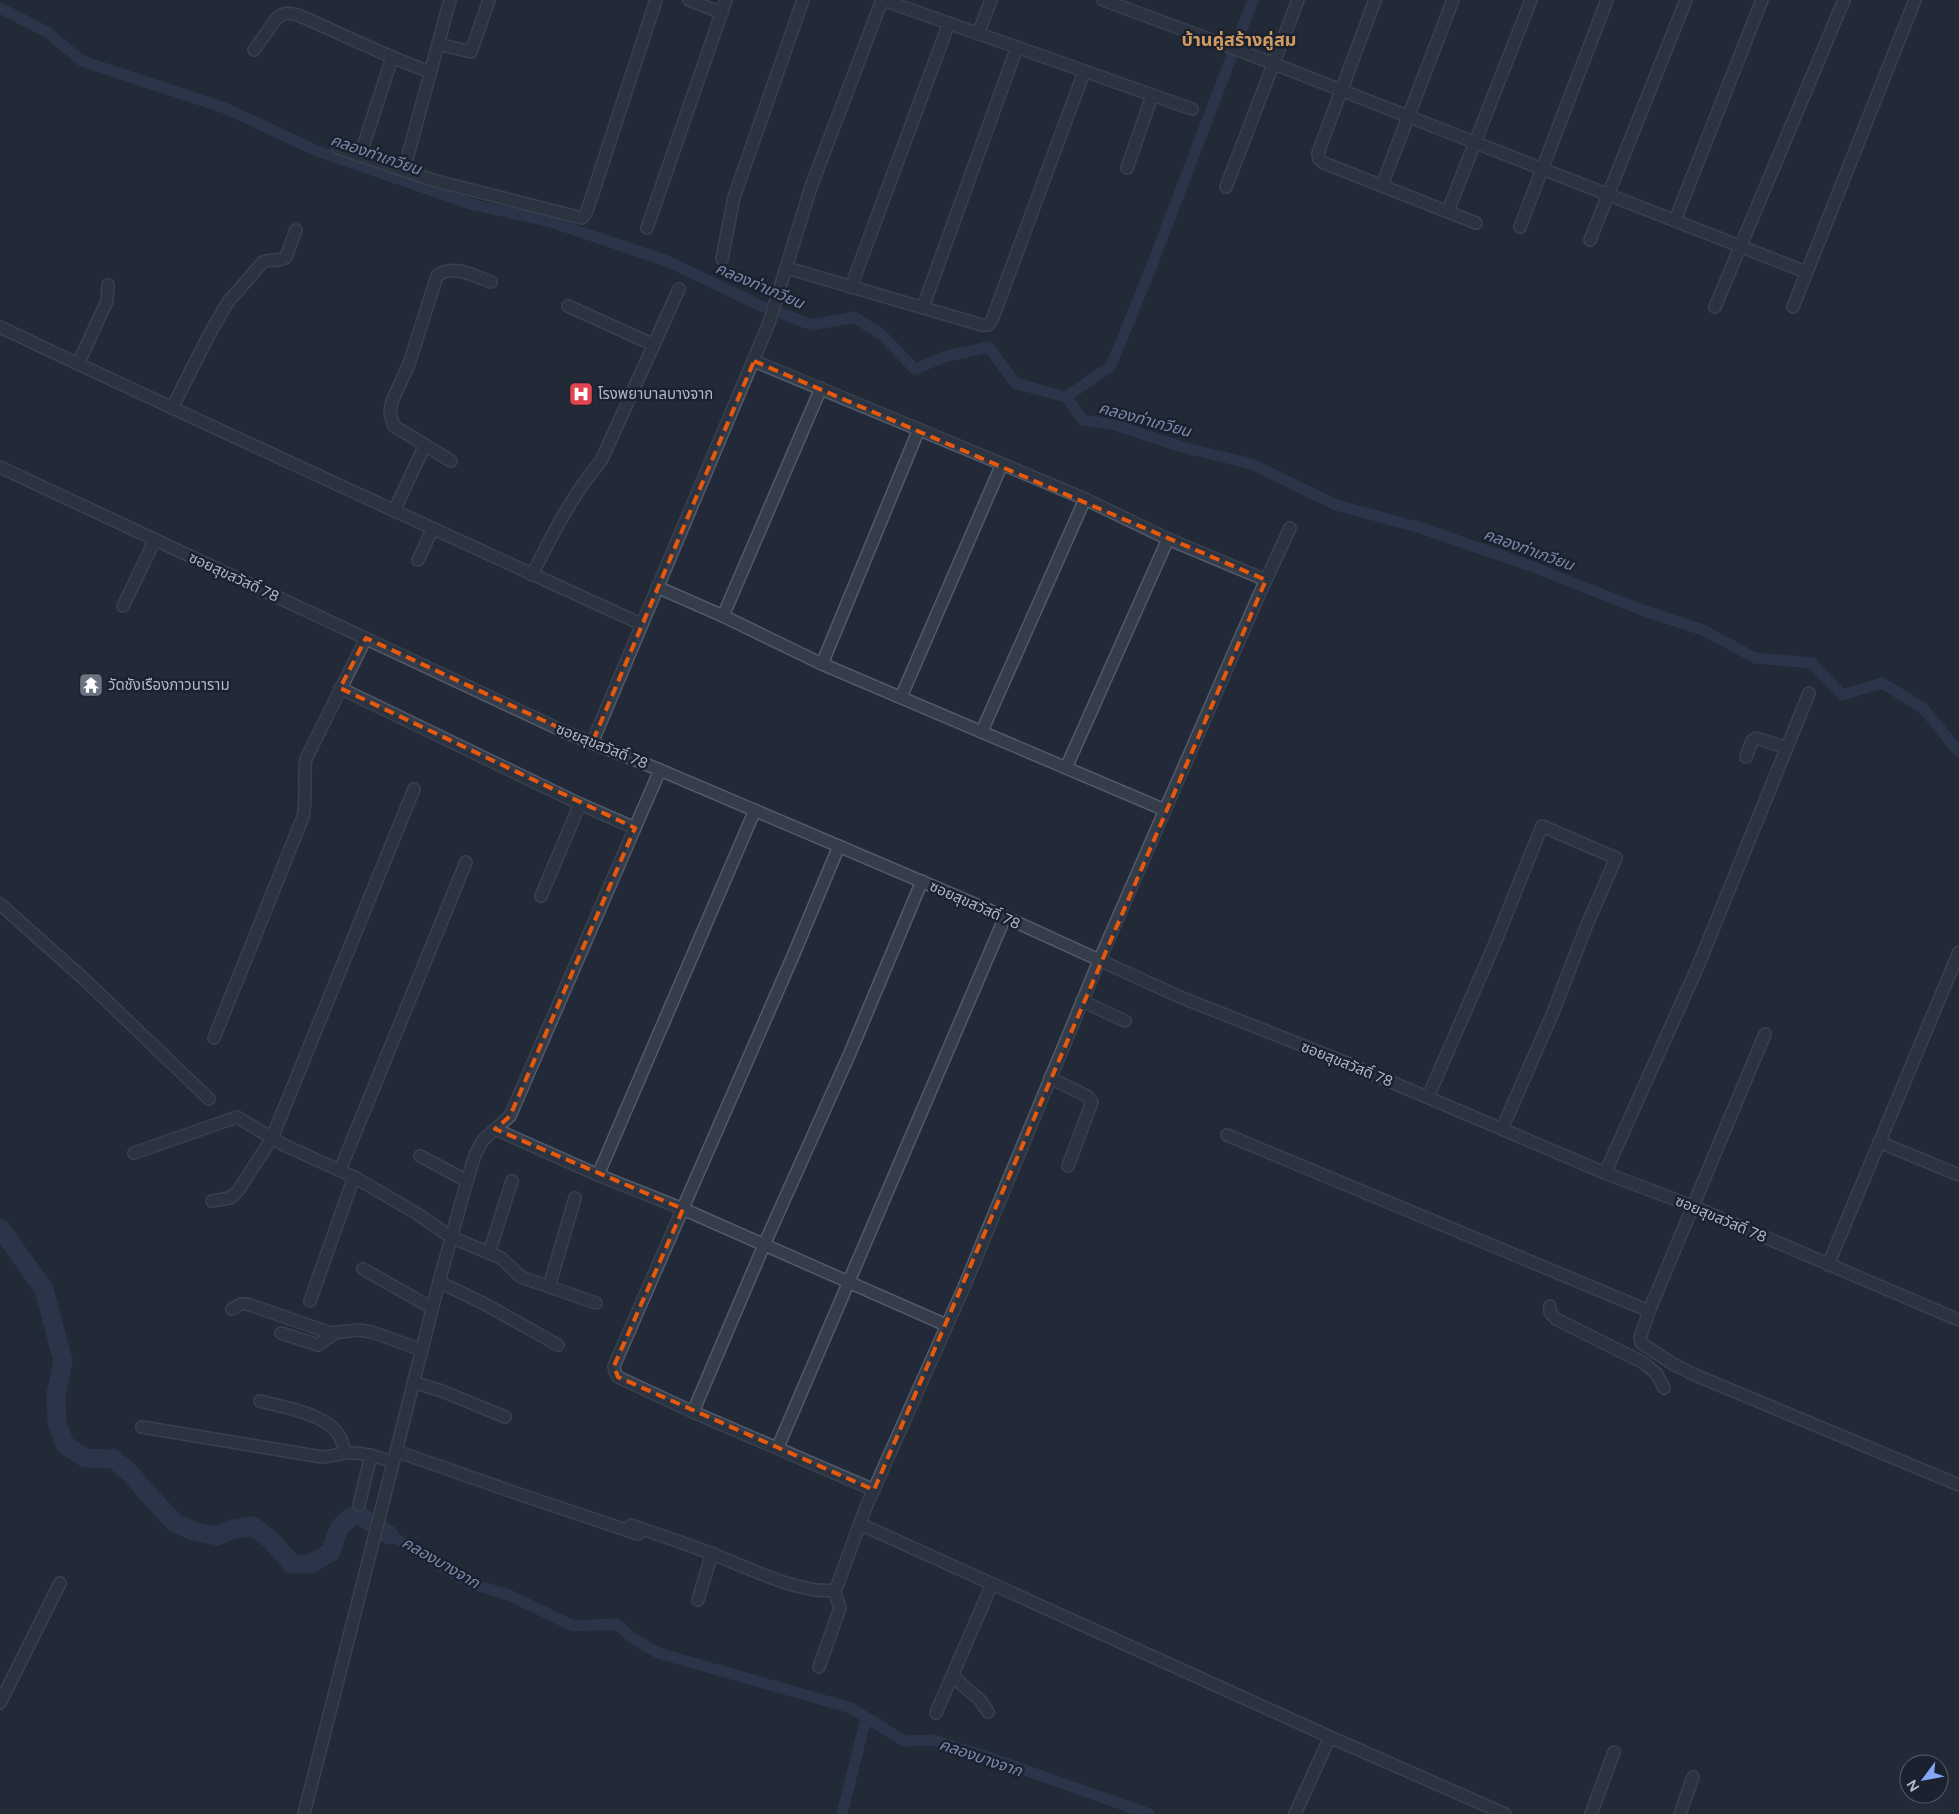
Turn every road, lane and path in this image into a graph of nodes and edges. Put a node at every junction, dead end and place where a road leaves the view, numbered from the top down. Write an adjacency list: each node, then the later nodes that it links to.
1 (450, 0): 22 (street)
2 (489, 0): 22 (street)
3 (656, 0): 38 (street)
4 (689, 0): 19 (street)
5 (726, 0): 19 (street)
6 (803, 0): 50 (street)
7 (882, 0): 20 (street); 51 (street)
8 (991, 0): 21 (street)
9 (1102, 0): 26 (street)
10 (1298, 0): 26 (street)
11 (1375, 0): 29 (street)
12 (1453, 0): 32 (street)
13 (1531, 0): 33 (street)
14 (1607, 0): 37 (street)
15 (1686, 0): 41 (street)
16 (1762, 0): 43 (street)
17 (1844, 0): 49 (street)
18 (1915, 0): 52 (street)
19 (722, 13): 46 (street)
20 (949, 23): 21 (street); 55 (street)
21 (978, 34): 23 (street)
22 (438, 44): 27 (street)
23 (1016, 47): 28 (street); 59 (street)
24 (254, 50): 25 (street)
25 (392, 58): 27 (street); 35 (street)
26 (1273, 64): 29 (street); 40 (street)
27 (430, 72): 38 (street)
28 (1084, 72): 30 (street); 59 (street)
29 (1340, 90): 32 (street); 39 (street)
30 (1152, 96): 31 (street); 36 (street)
31 (1192, 109)
32 (1408, 117): 33 (street); 39 (street)
33 (1475, 142): 37 (street); 42 (street)
34 (338, 148): 35 (street)
35 (360, 156): 38 (street)
36 (1126, 168)
37 (1542, 169): 41 (street); 45 (street)
38 (404, 170)
39 (1382, 185): 42 (street)
40 (1226, 187)
41 (1608, 194): 43 (street); 48 (street)
42 (1448, 211): 44 (street)
43 (1675, 220): 49 (street)
44 (1476, 223)
45 (1520, 227)
46 (646, 228)
47 (296, 230): 66 (street)
48 (1590, 240)
49 (1741, 247): 52 (street); 60 (street)
50 (722, 259)
51 (787, 268): 55 (street); 63 (street)
52 (1806, 272): 58 (street)
53 (491, 282): 68 (street)
54 (108, 285): 64 (street)
55 (851, 287): 59 (street)
56 (679, 289): 62 (street)
57 (568, 306): 62 (street)
58 (1792, 306)
59 (923, 307)
60 (1716, 307)
61 (0, 327): 64 (street)
62 (654, 345): 79 (street)
63 (754, 361): 65 (street); 81 (street)
64 (78, 364): 66 (street)
65 (821, 388): 67 (street); 83 (street)
66 (172, 408): 73 (street)
67 (919, 429): 70 (street); 86 (street)
68 (425, 445): 69 (street); 73 (street)
69 (452, 461)
70 (1002, 464): 72 (street); 89 (street)
71 (0, 467): 77 (street, ซอยสุขสวัสดิ์ 78)
72 (1085, 499): 76 (street); 90 (street)
73 (394, 511): 74 (street)
74 (433, 528): 78 (street); 79 (street)
75 (1290, 528): 80 (street)
76 (1168, 539): 80 (street); 94 (street)
77 (155, 540): 82 (street); 85 (street, ซอยสุขสวัสดิ์ 78)
78 (418, 560)
79 (532, 575): 84 (street)
80 (1266, 580): 99 (street)
81 (657, 587): 83 (street); 84 (street)
82 (123, 606)
83 (723, 616): 86 (street)
84 (641, 624): 91 (street)
85 (366, 638): 87 (street); 91 (street, ซอยสุขสวัสดิ์ 78)
86 (822, 664): 89 (street)
87 (340, 688): 97 (street); 112 (street)
88 (1809, 693): 92 (street)
89 (901, 697): 90 (street)
90 (982, 731): 94 (street)
91 (592, 743): 95 (street, ซอยสุขสวัสดิ์ 78)
92 (1786, 748): 93 (street); 125 (street)
93 (1746, 757)
94 (1066, 768): 99 (street)
95 (660, 770): 98 (street, ซอยสุขสวัสดิ์ 78); 100 (street)
96 (414, 789): 119 (street)
97 (580, 804): 100 (street); 104 (street)
98 (755, 810): 101 (street, ซอยสุขสวัสดิ์ 78); 126 (street)
99 (1165, 810): 108 (street)
100 (635, 828): 116 (street)
101 (839, 846): 103 (street, ซอยสุขสวัสดิ์ 78); 134 (street)
102 (466, 862): 124 (street)
103 (922, 881): 106 (street, ซอยสุขสวัสดิ์ 78); 136 (street)
104 (541, 896)
105 (0, 904): 115 (street)
106 (1005, 917): 108 (street, ซอยสุขสวัสดิ์ 78); 141 (street)
107 (1959, 952): 120 (street)
108 (1099, 961): 109 (street); 114 (street, ซอยสุขสวัสดิ์ 78)
109 (1082, 1001): 110 (street); 113 (street)
110 (1125, 1021)
111 (1765, 1034): 133 (street)
112 (214, 1038)
113 (1050, 1078): 123 (street); 150 (street)
114 (1428, 1097): 117 (street, ซอยสุขสวัสดิ์ 78); 117 (street)
115 (209, 1099)
116 (495, 1129): 126 (street); 129 (street)
117 (1502, 1129): 125 (street, ซอยสุขสวัสดิ์ 78)
118 (1227, 1135): 148 (street)
119 (272, 1138): 121 (street); 124 (street); 132 (street)
120 (1879, 1142): 127 (street); 138 (street)
121 (134, 1153)
122 (420, 1156): 129 (street)
123 (1068, 1166)
124 (340, 1170): 128 (street)
125 (1605, 1173): 133 (street, ซอยสุขสวัสดิ์ 78)
126 (598, 1175): 134 (street)
127 (1959, 1175)
128 (354, 1177): 135 (street); 143 (street)
129 (467, 1181): 135 (street)
130 (512, 1181): 137 (street)
131 (575, 1198): 142 (street)
132 (212, 1201)
133 (1692, 1206): 138 (street, ซอยสุขสวัสดิ์ 78); 148 (street)
134 (683, 1209): 136 (street); 160 (street)
135 (451, 1237): 137 (street); 140 (street)
136 (764, 1245): 141 (street); 160 (street)
137 (489, 1253): 142 (street)
138 (1828, 1265): 149 (street, ซอยสุขสวัสดิ์ 78)
139 (363, 1269): 146 (street)
140 (439, 1282): 146 (street); 154 (street)
141 (848, 1282): 150 (street); 163 (street)
142 (549, 1288): 144 (street)
143 (310, 1301)
144 (596, 1304)
145 (1550, 1306): 156 (street)
146 (432, 1308): 155 (street)
147 (232, 1309): 152 (street)
148 (1649, 1312): 153 (street)
149 (1959, 1320)
150 (946, 1325): 168 (street)
151 (281, 1333): 152 (street)
152 (335, 1334): 155 (street)
153 (1641, 1343): 156 (street); 167 (street)
154 (558, 1345)
155 (422, 1350): 157 (street)
156 (1630, 1355): 158 (street)
157 (414, 1382): 161 (street); 166 (street)
158 (1664, 1388)
159 (260, 1401): 164 (street)
160 (693, 1412): 163 (street)
161 (505, 1417)
162 (142, 1426): 164 (street)
163 (778, 1448): 168 (street)
164 (344, 1453): 165 (street)
165 (371, 1455): 166 (street); 169 (street)
166 (395, 1456): 172 (street); 186 (street)
167 (1959, 1485)
168 (874, 1490): 170 (street)
169 (359, 1505)
170 (860, 1524): 175 (street); 176 (street)
171 (631, 1525): 173 (street)
172 (685, 1549)
173 (712, 1554): 176 (street); 177 (street)
174 (60, 1583): 180 (street)
175 (992, 1584): 179 (street); 183 (street)
176 (834, 1590): 178 (street)
177 (698, 1600)
178 (819, 1667)
179 (952, 1676): 181 (street); 182 (street)
180 (0, 1703)
181 (988, 1712)
182 (936, 1713)
183 (1330, 1737): 187 (street); 188 (street)
184 (1614, 1752): 189 (street)
185 (1693, 1777): 190 (street)
186 (304, 1814)
187 (1295, 1814)
188 (1504, 1814)
189 (1591, 1814)
190 (1680, 1814)

